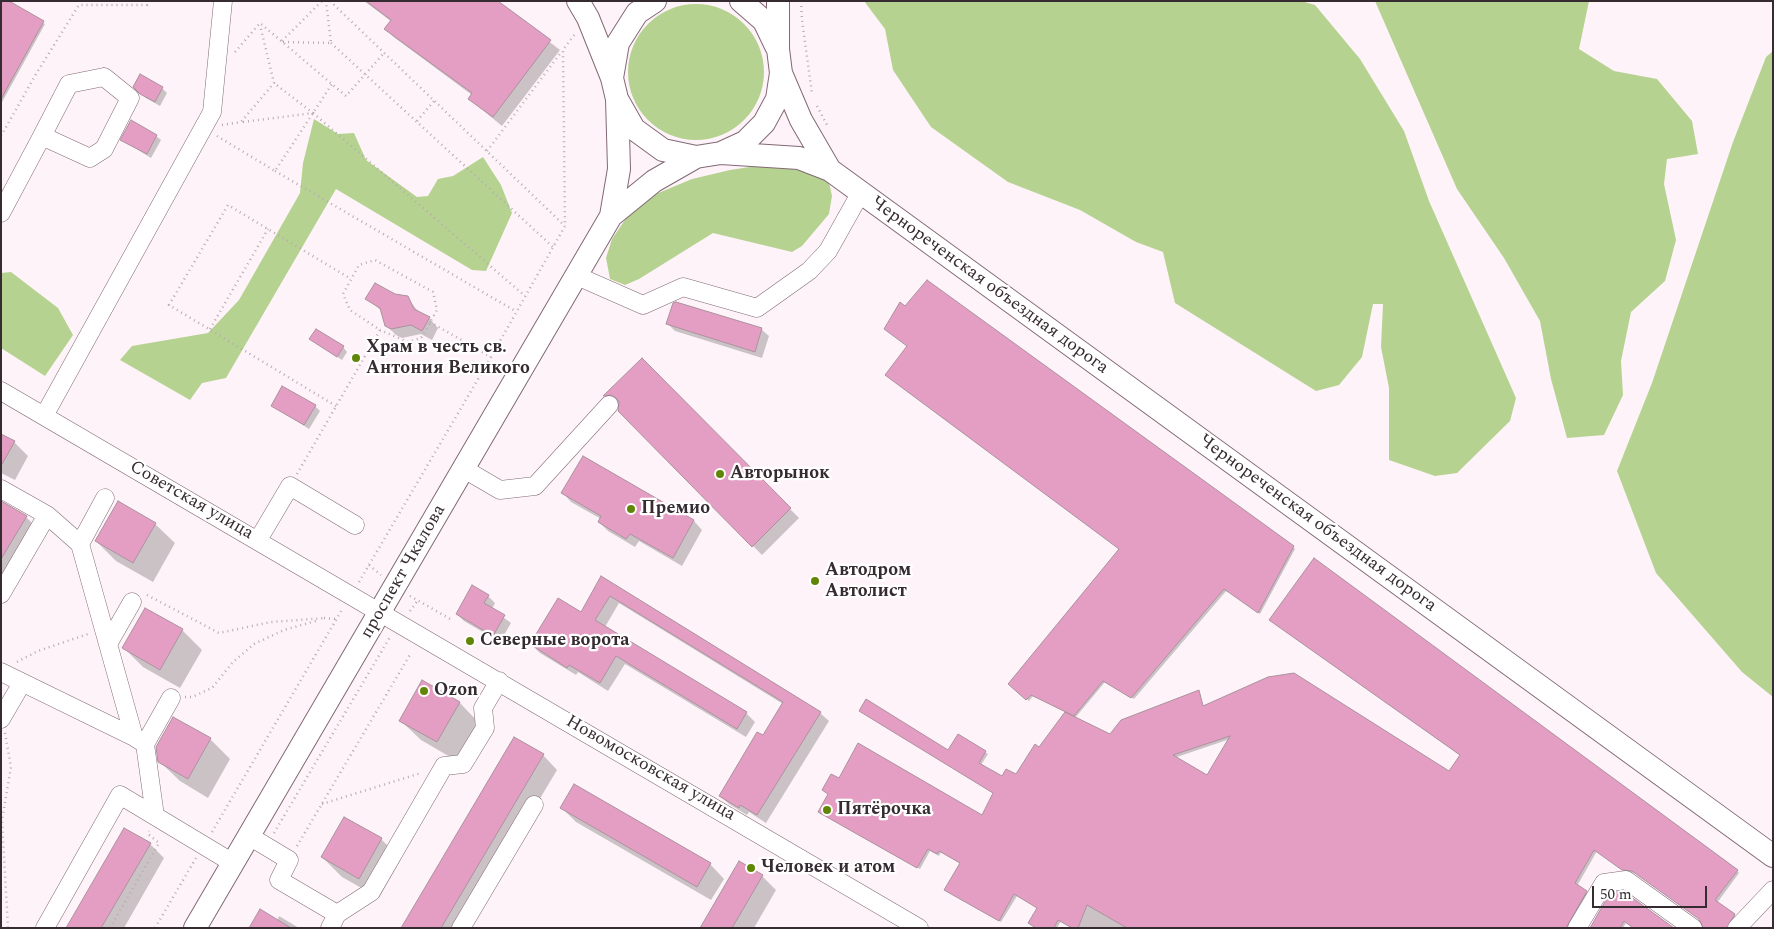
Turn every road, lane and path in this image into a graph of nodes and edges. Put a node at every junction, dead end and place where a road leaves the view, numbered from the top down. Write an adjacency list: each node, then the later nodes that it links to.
1 (146, 1): 29 (path)
2 (223, 1): 54 (street)
3 (322, 1): 11 (path)
4 (328, 1): 11 (path); 14 (path)
5 (655, 1): 19 (main road)
6 (741, 1): 12 (main road)
7 (778, 1): 12 (main road)
8 (802, 1): 21 (path)
9 (583, 10): 13 (path); 19 (main road)
10 (260, 24): 17 (path)
11 (331, 43): 16 (path)
12 (778, 49): 15 (main road)
13 (563, 50): 32 (path); 40 (path)
14 (384, 53): 16 (path); 22 (path)
15 (781, 73): 33 (main road); 35 (main road)
16 (365, 75): 20 (path); 25 (path)
17 (274, 83): 24 (path); 26 (path)
18 (332, 84): 24 (path)
19 (615, 89): 34 (main road); 39 (main road)
20 (346, 96)
21 (812, 96)
22 (434, 101): 25 (path); 32 (path)
23 (816, 104): 28 (path)
24 (313, 114): 26 (path); 36 (path); 45 (path)
25 (416, 121): 42 (path)
26 (241, 122): 27 (path)
27 (217, 126)
28 (829, 128)
29 (1, 136)
30 (42, 136): 30 (street); 38 (street)
31 (216, 136): 36 (path)
32 (486, 151): 40 (path)
33 (721, 153): 34 (main road); 35 (main road)
34 (696, 157): 39 (main road)
35 (830, 170): 37 (main road, Чернореченская объездная дорога)
36 (276, 171): 46 (path)
37 (861, 192): 43 (street); 86 (main road, Чернореченская объездная дорога)
38 (1, 214)
39 (611, 216): 43 (main road, проспект Чкалова)
40 (565, 226): 42 (path)
41 (268, 229): 44 (path); 48 (path); 48 (path)
42 (553, 247): 45 (path)
43 (577, 276): 55 (main road, проспект Чкалова)
44 (352, 278): 47 (path); 49 (path)
45 (525, 296): 46 (path)
46 (517, 312): 50 (path)
47 (430, 322): 49 (path); 50 (path)
48 (210, 330): 53 (path)
49 (380, 330): 53 (path)
50 (491, 357): 64 (path)
51 (1, 391): 54 (street, Советская улица)
52 (609, 405): 55 (street)
53 (336, 406): 56 (path)
54 (44, 416): 61 (street, Советская улица)
55 (464, 469): 67 (main road, проспект Чкалова)
56 (290, 486): 60 (street); 61 (street)
57 (1, 489): 59 (street)
58 (105, 498): 62 (street)
59 (47, 515): 62 (street); 63 (street)
60 (355, 525)
61 (258, 540): 64 (street, Советская улица)
62 (80, 544): 71 (street)
63 (1, 594)
64 (352, 594): 67 (street, Советская улица); 69 (path)
65 (418, 600): 70 (path)
66 (132, 602): 68 (path); 71 (street)
67 (381, 611): 70 (street, Новомосковская улица); 84 (main road, проспект Чкалова)
68 (326, 618): 69 (path); 76 (path)
69 (337, 619): 85 (path)
70 (401, 623): 74 (street, Новомосковская улица); 84 (path)
71 (105, 636): 73 (path); 78 (street)
72 (411, 653): 80 (path)
73 (9, 667): 75 (street)
74 (499, 681): 79 (street); 91 (street, Новомосковская улица)
75 (22, 683): 77 (street); 78 (street)
76 (171, 698): 78 (street)
77 (2, 718): 83 (path)
78 (140, 741): 82 (street)
79 (444, 766): 80 (path); 90 (street)
80 (322, 804): 87 (path)
81 (534, 805): 97 (street)
82 (155, 816): 85 (street); 93 (street); 94 (path)
83 (2, 820): 92 (path)
84 (258, 841): 87 (street); 88 (main road, проспект Чкалова)
85 (204, 845): 88 (street); 95 (path)
86 (1773, 856)
87 (289, 860): 90 (street)
88 (233, 863): 96 (main road, проспект Чкалова)
89 (1773, 890): 100 (street)
90 (333, 921)
91 (916, 927)
92 (8, 928)
93 (45, 928)
94 (110, 928)
95 (155, 928)
96 (195, 928)
97 (461, 928)
98 (1577, 928): 99 (street)
99 (1693, 928)
100 (1737, 928)

